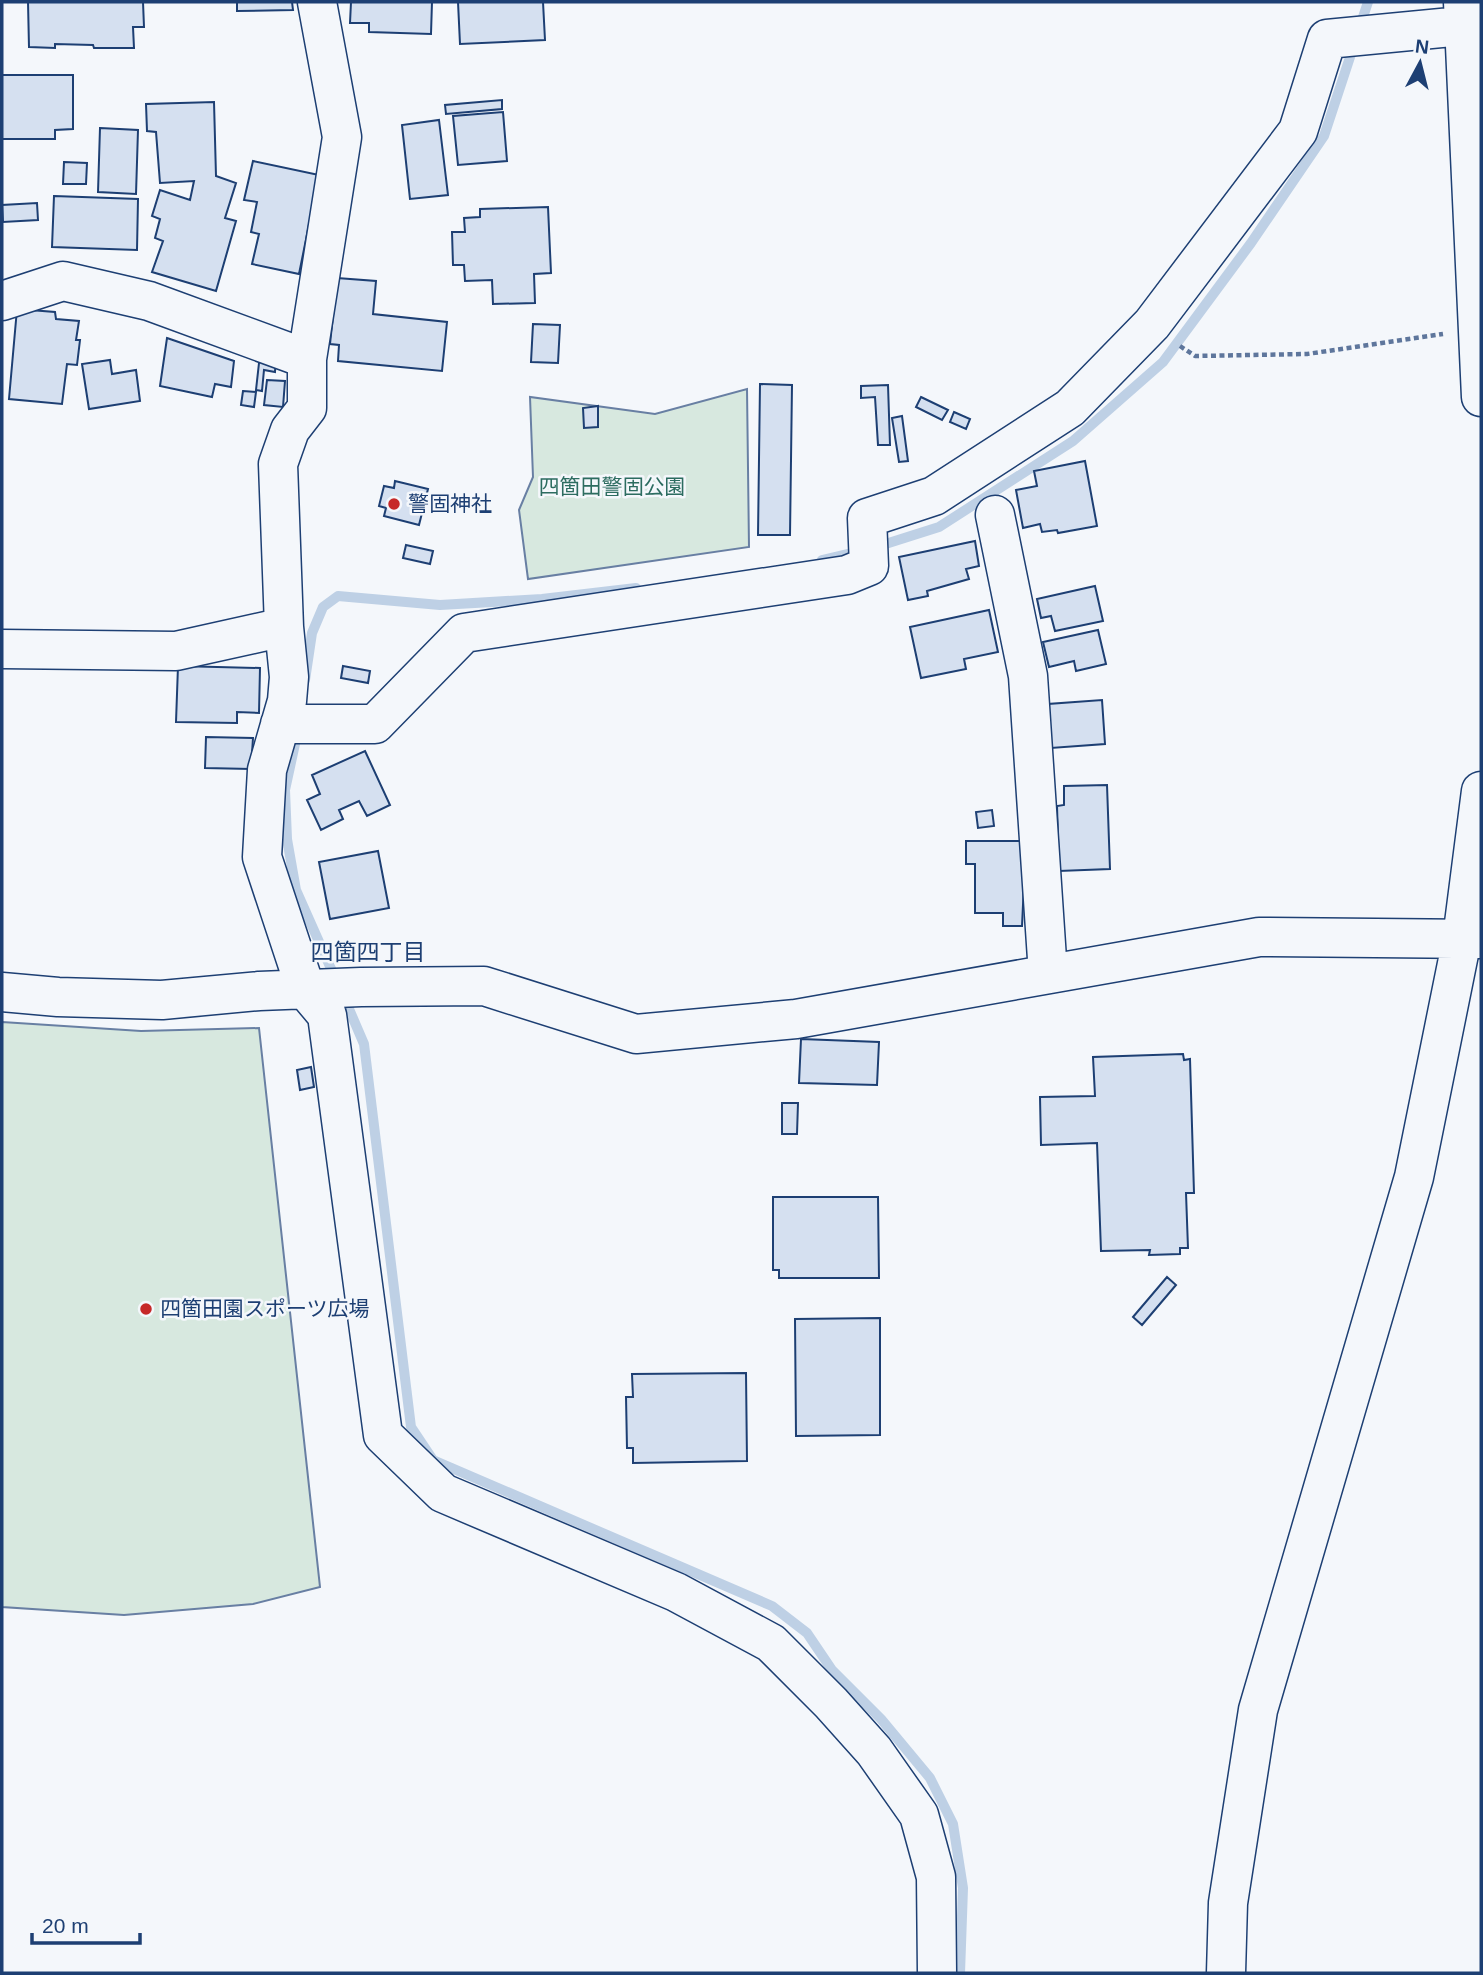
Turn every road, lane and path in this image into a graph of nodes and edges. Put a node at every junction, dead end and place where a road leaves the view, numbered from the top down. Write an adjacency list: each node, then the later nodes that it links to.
1 (317, 2): 6 (street)
2 (1463, 14): 4 (street); 11 (street)
3 (2, 301): 6 (street)
4 (1478, 328): 5 (path); 7 (street)
5 (1195, 356)
6 (307, 359): 9 (street)
7 (1481, 397)
8 (995, 515): 14 (street)
9 (284, 627): 10 (street); 11 (street)
10 (2, 649)
11 (280, 724): 15 (street)
12 (1481, 791): 13 (street)
13 (1472, 939): 14 (street); 18 (street)
14 (1048, 974): 15 (street)
15 (315, 989): 16 (street); 17 (street)
16 (2, 992)
17 (937, 1973)
18 (1226, 1973)

